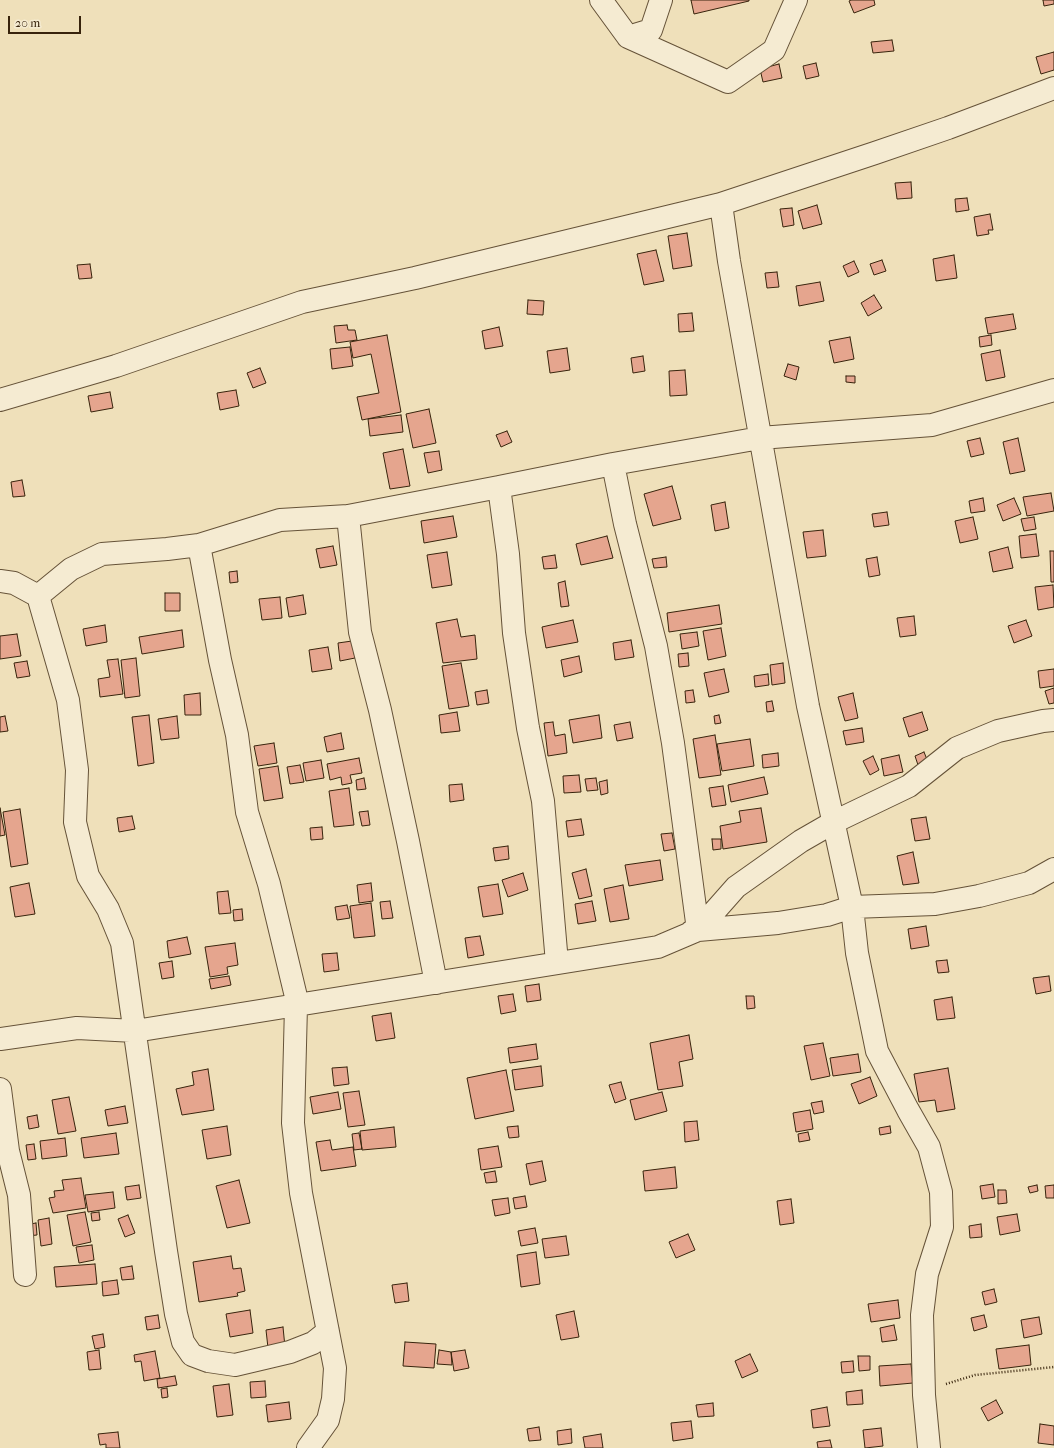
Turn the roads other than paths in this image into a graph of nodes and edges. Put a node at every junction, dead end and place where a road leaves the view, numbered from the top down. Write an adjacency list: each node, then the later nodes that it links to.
1 (601, 0): 4 (street)
2 (661, 0): 4 (street)
3 (796, 0): 4 (street)
4 (628, 37)
5 (1054, 88): 6 (street)
6 (721, 204): 8 (street); 9 (street)
7 (1054, 390): 9 (street)
8 (0, 400)
9 (760, 438): 10 (street); 17 (street)
10 (613, 464): 11 (street); 20 (street)
11 (499, 487): 12 (street); 22 (street)
12 (348, 516): 13 (street); 23 (street)
13 (199, 545): 15 (street); 24 (street)
14 (0, 581): 15 (street)
15 (38, 596): 25 (street)
16 (1054, 720): 17 (street)
17 (834, 822): 19 (street); 20 (street)
18 (1054, 869): 19 (street)
19 (852, 907): 20 (street); 31 (street)
20 (698, 930): 21 (street); 22 (street)
21 (663, 940)
22 (557, 963): 23 (street)
23 (436, 983): 24 (street)
24 (297, 1006): 25 (street); 29 (street)
25 (135, 1031): 26 (street); 29 (street)
26 (0, 1039)
27 (0, 1089): 28 (street)
28 (25, 1275)
29 (328, 1331): 30 (street)
30 (308, 1448)
31 (929, 1448)

